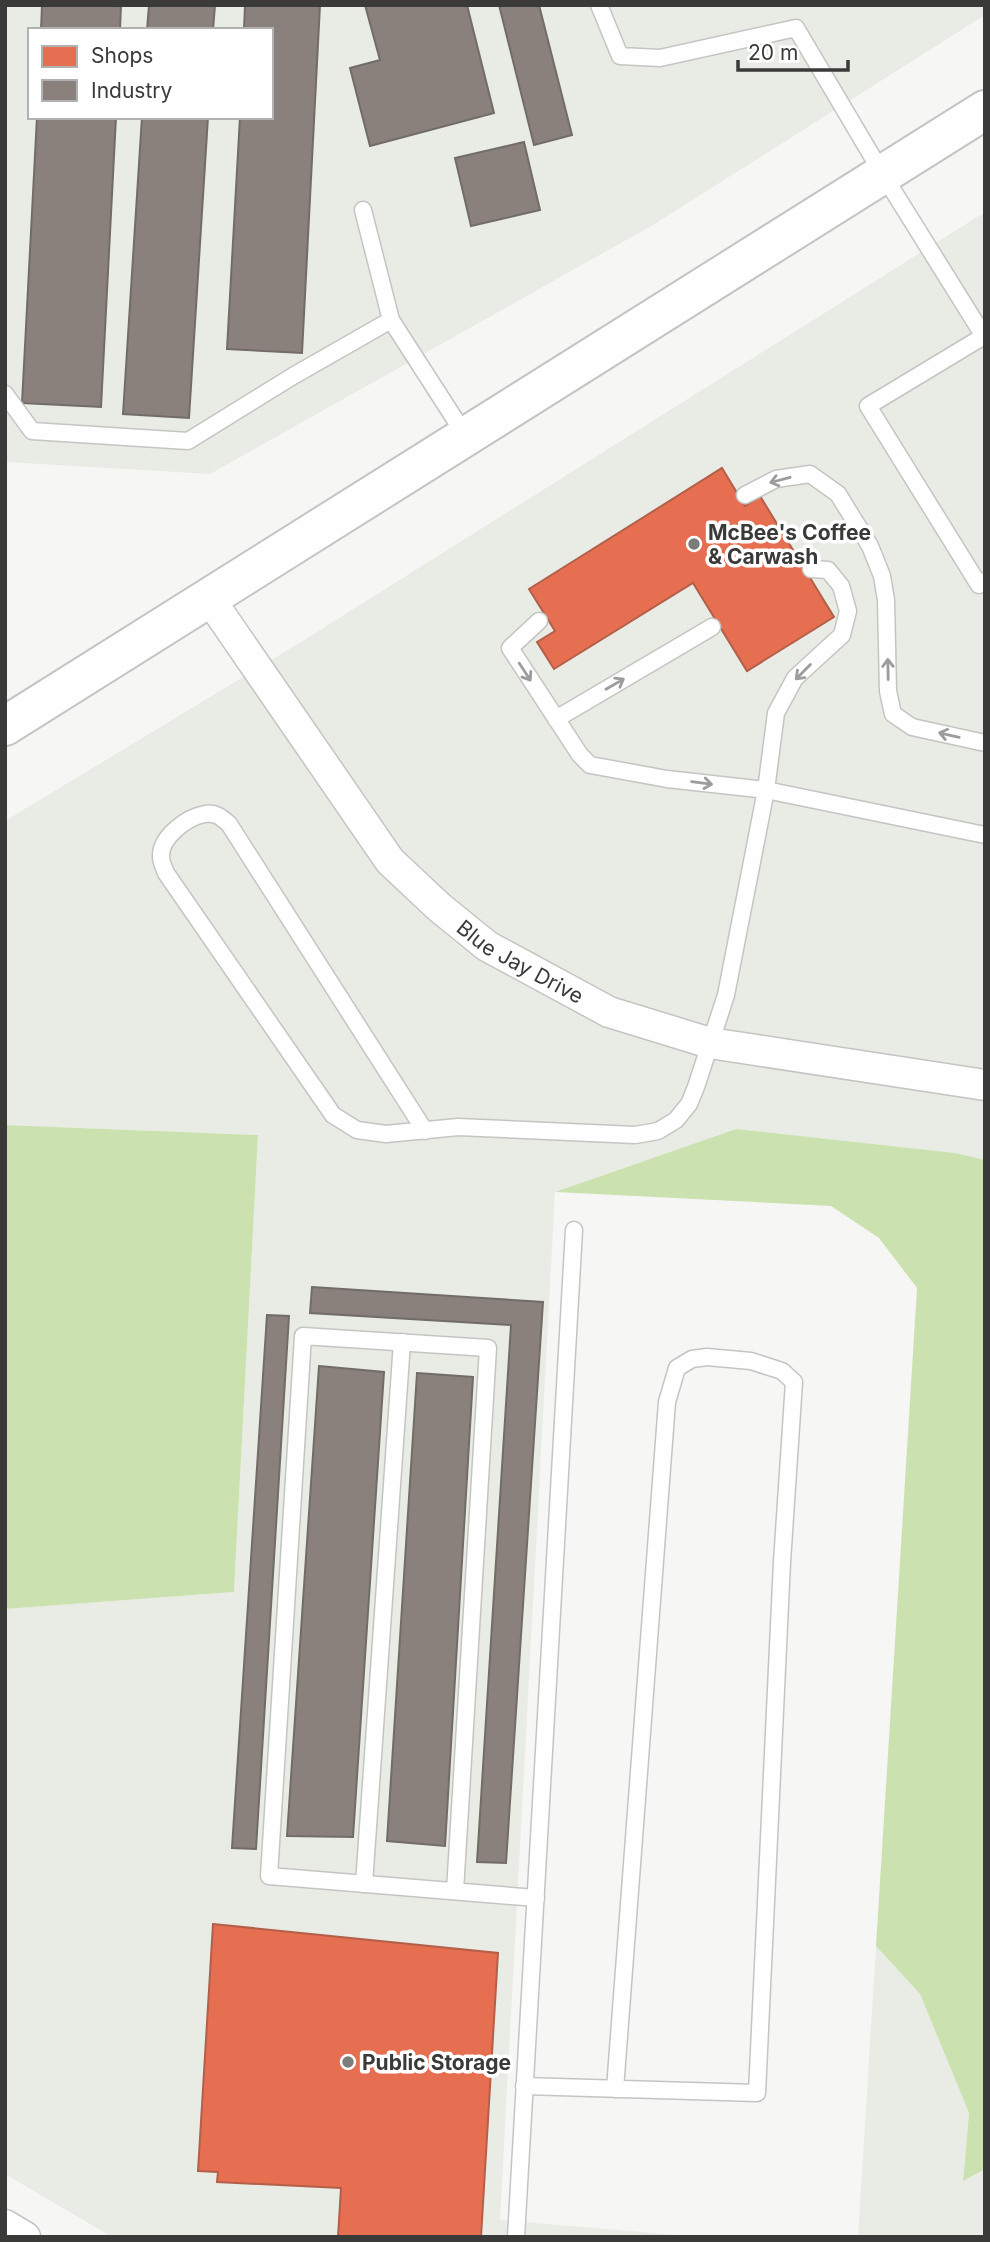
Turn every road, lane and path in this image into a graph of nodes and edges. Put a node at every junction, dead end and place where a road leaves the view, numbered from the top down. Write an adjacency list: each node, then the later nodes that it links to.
1 (599, 5): 3 (lane)
2 (985, 110): 3 (main road)
3 (882, 173): 6 (lane); 8 (main road)
4 (363, 210): 5 (lane)
5 (391, 320): 7 (lane); 8 (lane)
6 (984, 337): 11 (lane)
7 (5, 394)
8 (465, 435): 12 (main road)
9 (745, 495): 17 (lane, one-way to 9)
10 (811, 569): 18 (lane, one-way to 18)
11 (985, 581)
12 (209, 598): 16 (main road); 20 (street, Blue Jay Drive)
13 (539, 621): 15 (lane, one-way to 15)
14 (712, 627): 15 (lane, one-way to 14)
15 (556, 719): 18 (lane, one-way to 18)
16 (5, 726)
17 (985, 743)
18 (766, 790): 19 (lane); 20 (lane)
19 (985, 835)
20 (710, 1043): 21 (street, Blue Jay Drive); 22 (lane)
21 (985, 1085)
22 (425, 1131): 22 (lane)
23 (574, 1230): 27 (lane)
24 (402, 1342): 25 (lane); 25 (lane); 26 (lane)
25 (364, 1884): 26 (lane)
26 (455, 1891): 27 (lane)
27 (536, 1898): 28 (lane)
28 (524, 2086): 29 (lane); 32 (lane)
29 (615, 2089): 29 (lane)
30 (5, 2225): 31 (street)
31 (25, 2237)
32 (516, 2237)

